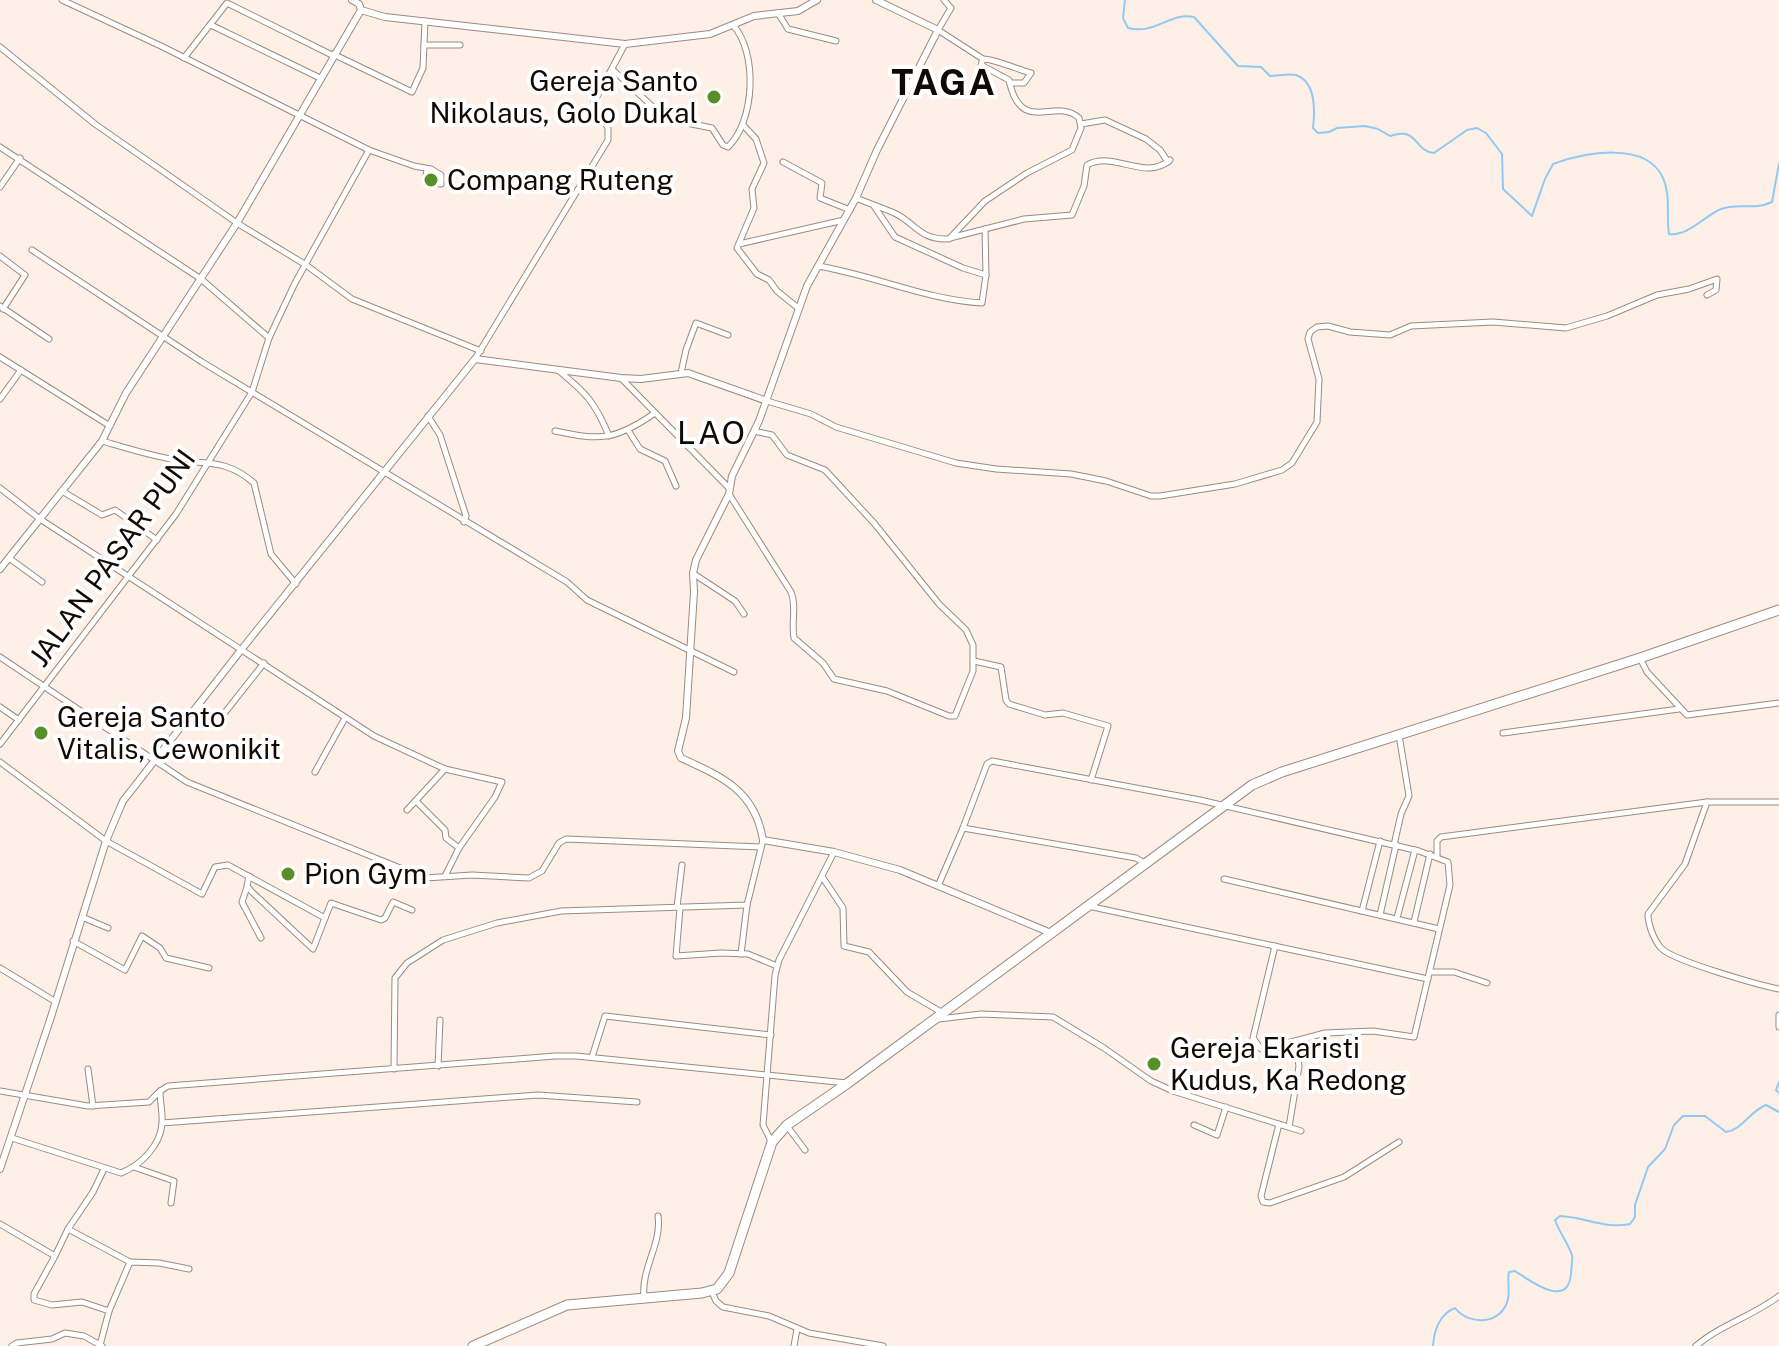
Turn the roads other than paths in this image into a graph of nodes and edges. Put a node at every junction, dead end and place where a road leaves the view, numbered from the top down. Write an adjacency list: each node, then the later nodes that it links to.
1 (62, 0): 7 (street)
2 (80, 0): 7 (street)
3 (352, 0): 8 (street)
4 (817, 0): 9 (street)
5 (876, 0): 13 (street)
6 (944, 0): 13 (street)
7 (77, 8): 20 (street)
8 (361, 10): 10 (street); 19 (street)
9 (778, 12): 12 (street); 14 (street)
10 (425, 20): 15 (street); 16 (street)
11 (211, 25): 19 (street); 20 (street); 23 (street)
12 (733, 25): 15 (street); 27 (street)
13 (938, 30): 21 (street); 34 (street)
14 (836, 41)
15 (625, 44): 22 (street)
16 (424, 45): 17 (street); 19 (street)
17 (460, 45)
18 (0, 47): 38 (street)
19 (333, 55): 23 (street)
20 (184, 58): 25 (street)
21 (983, 59): 24 (street); 24 (street)
22 (613, 70): 27 (street); 55 (street)
23 (320, 78): 25 (street)
24 (1010, 83): 26 (street)
25 (299, 117): 29 (street); 38 (street)
26 (1081, 124): 39 (street); 40 (street)
27 (743, 125): 41 (street)
28 (0, 147): 30 (street)
29 (369, 150): 32 (street); 44 (street, JALAN PASAR PUNI)
30 (20, 158): 33 (street); 47 (street)
31 (783, 162): 36 (street)
32 (427, 169)
33 (0, 187)
34 (856, 198): 35 (street); 36 (street)
35 (874, 206): 40 (street); 46 (street)
36 (850, 210): 37 (street)
37 (844, 220): 41 (street); 45 (street)
38 (237, 223): 44 (street); 47 (street)
39 (985, 229): 40 (street); 46 (street)
40 (949, 239)
41 (738, 244): 50 (street)
42 (32, 250): 52 (street)
43 (0, 256): 49 (street)
44 (306, 265): 53 (street, JALAN PASAR PUNI); 55 (street)
45 (818, 266): 46 (street); 50 (street)
46 (986, 275)
47 (201, 279): 52 (street); 53 (street)
48 (1707, 295): 64 (street)
49 (2, 308): 54 (street)
50 (798, 308): 64 (street)
51 (728, 335): 60 (street)
52 (161, 336): 62 (street); 67 (street)
53 (269, 338): 62 (street, JALAN PASAR PUNI)
54 (49, 339)
55 (481, 351): 57 (street)
56 (0, 357): 58 (street)
57 (475, 359): 59 (street); 66 (street)
58 (21, 370): 63 (street); 67 (street)
59 (557, 370): 61 (street); 71 (street)
60 (681, 373): 61 (street); 64 (street)
61 (621, 378): 65 (street)
62 (252, 392): 73 (street, JALAN PASAR PUNI); 74 (street)
63 (0, 399)
64 (767, 401): 70 (street)
65 (655, 413): 68 (street); 78 (street)
66 (428, 416): 74 (street); 80 (street)
67 (110, 427): 72 (street)
68 (628, 430): 71 (street); 75 (street)
69 (555, 431): 71 (street)
70 (754, 431): 78 (street); 94 (street)
71 (609, 436)
72 (102, 441): 73 (street); 77 (street)
73 (209, 461): 81 (street, JALAN PASAR PUNI); 87 (street)
74 (383, 473): 80 (street); 87 (street)
75 (676, 486)
76 (0, 488): 79 (street)
77 (62, 491): 79 (street); 81 (street)
78 (729, 491): 84 (street); 94 (street)
79 (40, 519): 82 (street); 85 (street)
80 (464, 522): 91 (street)
81 (157, 540): 85 (street, JALAN PASAR PUNI)
82 (5, 559): 83 (street); 86 (street)
83 (0, 569)
84 (693, 573): 89 (street); 91 (street)
85 (130, 576): 90 (street); 97 (street, JALAN PASAR PUNI)
86 (42, 582)
87 (296, 584): 90 (street)
88 (1779, 610): 93 (highway)
89 (744, 614)
90 (241, 650): 95 (street); 107 (street)
91 (690, 650): 96 (street); 120 (street)
92 (0, 657): 97 (street)
93 (1640, 658): 100 (street); 105 (highway)
94 (978, 662): 111 (street)
95 (264, 663): 101 (street); 102 (street)
96 (734, 672)
97 (44, 687): 103 (street, JALAN PASAR PUNI); 107 (street)
98 (1779, 703): 100 (street)
99 (0, 707): 103 (street)
100 (1679, 709): 104 (street)
101 (223, 715)
102 (345, 718): 109 (street); 110 (street)
103 (19, 720): 106 (street, JALAN PASAR PUNI)
104 (1503, 733)
105 (1399, 734): 115 (highway); 121 (street)
106 (0, 744)
107 (153, 761): 118 (street); 128 (street)
108 (0, 762): 118 (street)
109 (445, 769): 112 (street); 122 (street)
110 (315, 772)
111 (1091, 780): 115 (street); 117 (street)
112 (416, 801): 116 (street); 122 (street)
113 (1707, 802): 114 (street); 125 (street); 157 (street)
114 (1779, 802)
115 (1225, 807): 119 (street); 126 (highway)
116 (407, 810)
117 (963, 828): 126 (street); 132 (street)
118 (106, 841): 129 (street); 140 (street)
119 (1380, 841): 121 (street); 138 (street)
120 (762, 844): 124 (street); 128 (street); 134 (street)
121 (1395, 845): 123 (street); 139 (street)
122 (459, 848): 128 (street)
123 (1415, 850): 125 (street); 142 (street)
124 (834, 852): 130 (street); 132 (street)
125 (1434, 854): 143 (street); 145 (street)
126 (1146, 864): 135 (highway)
127 (682, 865): 136 (street)
128 (446, 875)
129 (249, 876): 133 (street); 141 (street)
130 (823, 878): 151 (street); 160 (street)
131 (1224, 879): 138 (street)
132 (938, 886): 146 (street)
133 (247, 887): 141 (street); 147 (street)
134 (747, 905): 136 (street); 150 (street)
135 (1087, 906): 146 (highway); 149 (street)
136 (679, 908): 150 (street); 168 (street)
137 (412, 910): 141 (street)
138 (1362, 911): 139 (street)
139 (1380, 915): 142 (street)
140 (81, 917): 144 (street); 148 (street)
141 (325, 918)
142 (1397, 918): 143 (street)
143 (1414, 922): 145 (street)
144 (108, 928)
145 (1439, 929): 154 (street)
146 (1051, 933): 160 (highway)
147 (261, 938)
148 (73, 941): 153 (street); 158 (street)
149 (1275, 946): 155 (street); 164 (street)
150 (741, 954): 151 (street)
151 (777, 966): 163 (street)
152 (0, 968): 158 (street)
153 (209, 968)
154 (1430, 972): 155 (street); 156 (street)
155 (1428, 979): 164 (street)
156 (1487, 983)
157 (1779, 989)
158 (56, 1002): 173 (street)
159 (1779, 1015): 162 (street)
160 (938, 1016): 170 (highway); 176 (street)
161 (440, 1020): 166 (street)
162 (1779, 1027)
163 (771, 1035): 165 (street); 169 (street)
164 (1295, 1042): 181 (street)
165 (592, 1058): 166 (street); 169 (street)
166 (438, 1066): 168 (street)
167 (88, 1069): 175 (street)
168 (394, 1069): 172 (street)
169 (768, 1073): 170 (street); 184 (street)
170 (848, 1083): 179 (highway)
171 (0, 1091): 173 (street)
172 (160, 1091): 175 (street); 177 (street)
173 (25, 1096): 175 (street); 183 (street)
174 (637, 1102): 177 (street)
175 (93, 1106)
176 (1226, 1107): 178 (street); 180 (street)
177 (162, 1123): 187 (street)
178 (1279, 1124): 181 (street); 185 (street)
179 (787, 1125): 184 (highway); 186 (street)
180 (1194, 1125)
181 (1289, 1127): 182 (street)
182 (1301, 1131)
183 (12, 1138): 188 (street); 189 (street)
184 (772, 1142): 197 (highway)
185 (1399, 1142)
186 (805, 1150)
187 (134, 1167): 189 (street); 190 (street)
188 (0, 1169)
189 (104, 1169): 193 (street)
190 (171, 1203)
191 (658, 1216): 199 (street)
192 (0, 1224): 194 (street)
193 (68, 1229): 194 (street); 195 (street)
194 (55, 1256): 200 (street)
195 (130, 1262): 196 (street); 200 (street)
196 (189, 1269)
197 (712, 1292): 199 (highway); 201 (street)
198 (1779, 1296): 207 (street)
199 (644, 1297): 203 (highway)
200 (109, 1311): 202 (street)
201 (797, 1329): 205 (street); 206 (street)
202 (102, 1345): 204 (street)
203 (479, 1345)
204 (12, 1346)
205 (794, 1346)
206 (883, 1346)
207 (1696, 1346)

